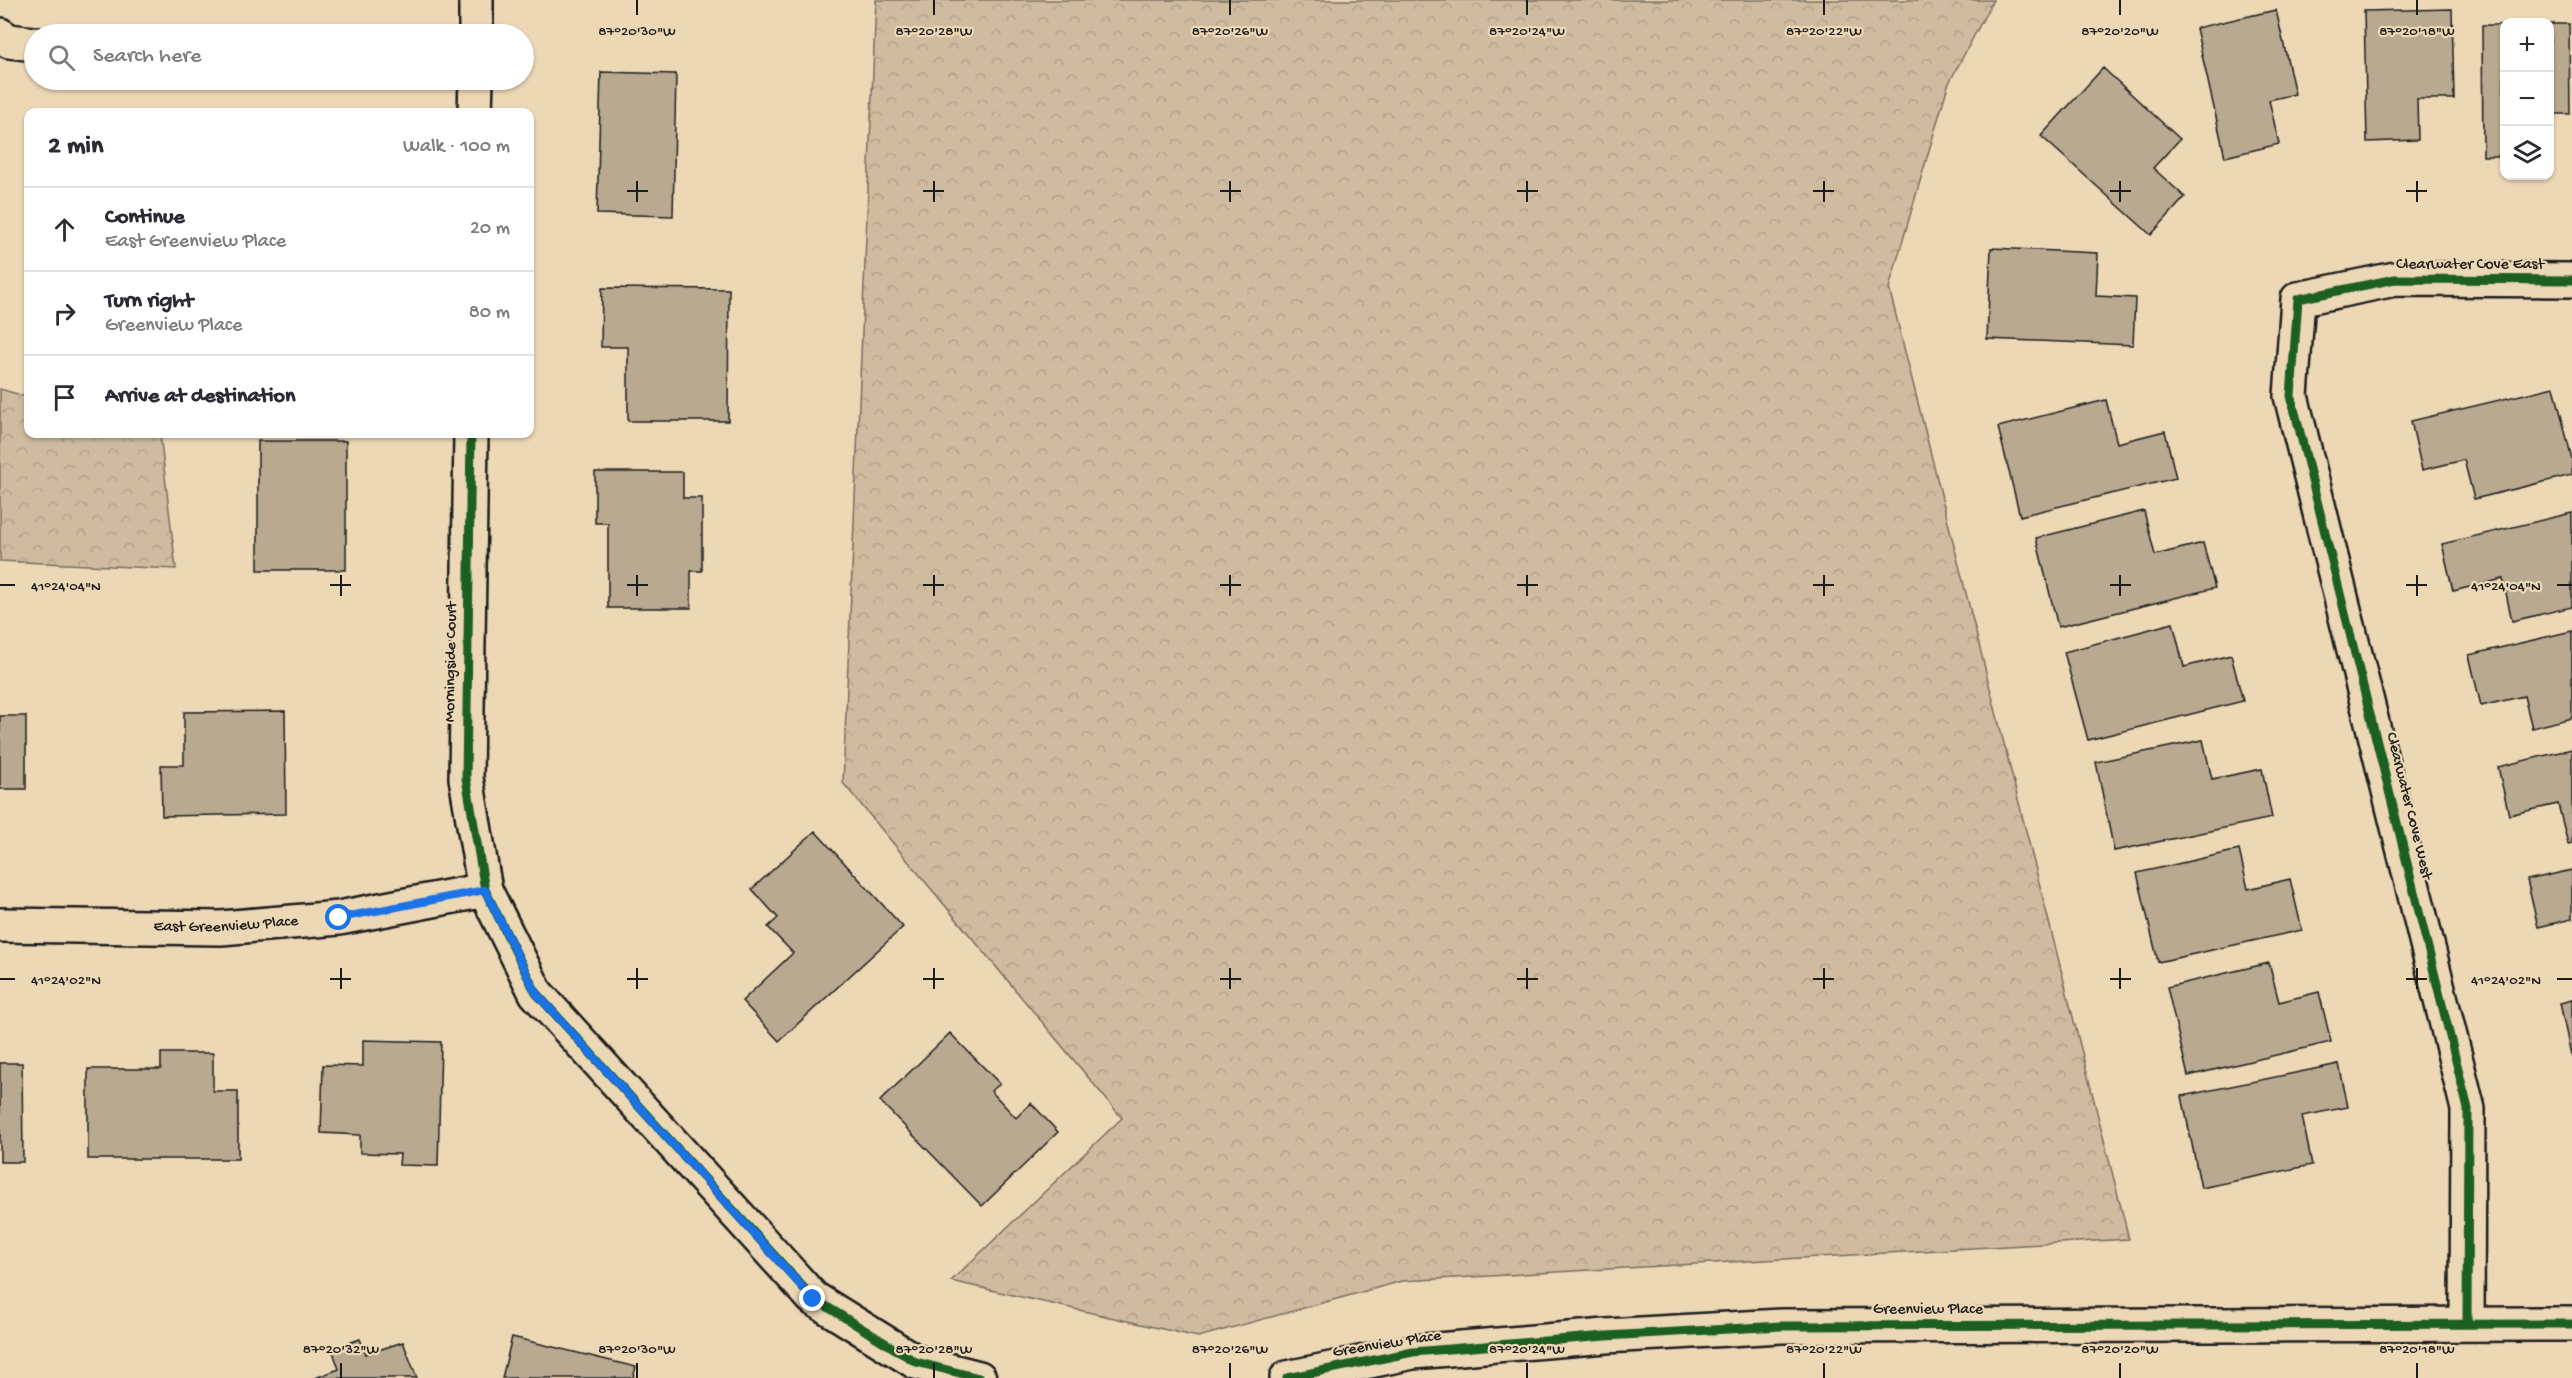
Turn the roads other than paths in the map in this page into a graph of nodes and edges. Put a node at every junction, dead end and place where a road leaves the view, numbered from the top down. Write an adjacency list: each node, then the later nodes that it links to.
1 (476, 0): 2 (street)
2 (476, 24)
3 (0, 35): 4 (street)
4 (24, 43)
5 (476, 90): 6 (street)
6 (476, 108)
7 (2572, 280): 8 (street, Clearwater Cove East)
8 (2298, 299): 12 (street, Clearwater Cove West)
9 (471, 438): 10 (street, Morningside Court)
10 (485, 890): 11 (street, East Greenview Place); 14 (street)
11 (0, 925)
12 (2467, 1323): 13 (street, Greenview Place); 15 (street, Greenview Place)
13 (2572, 1324)
14 (979, 1378)
15 (1287, 1378)

